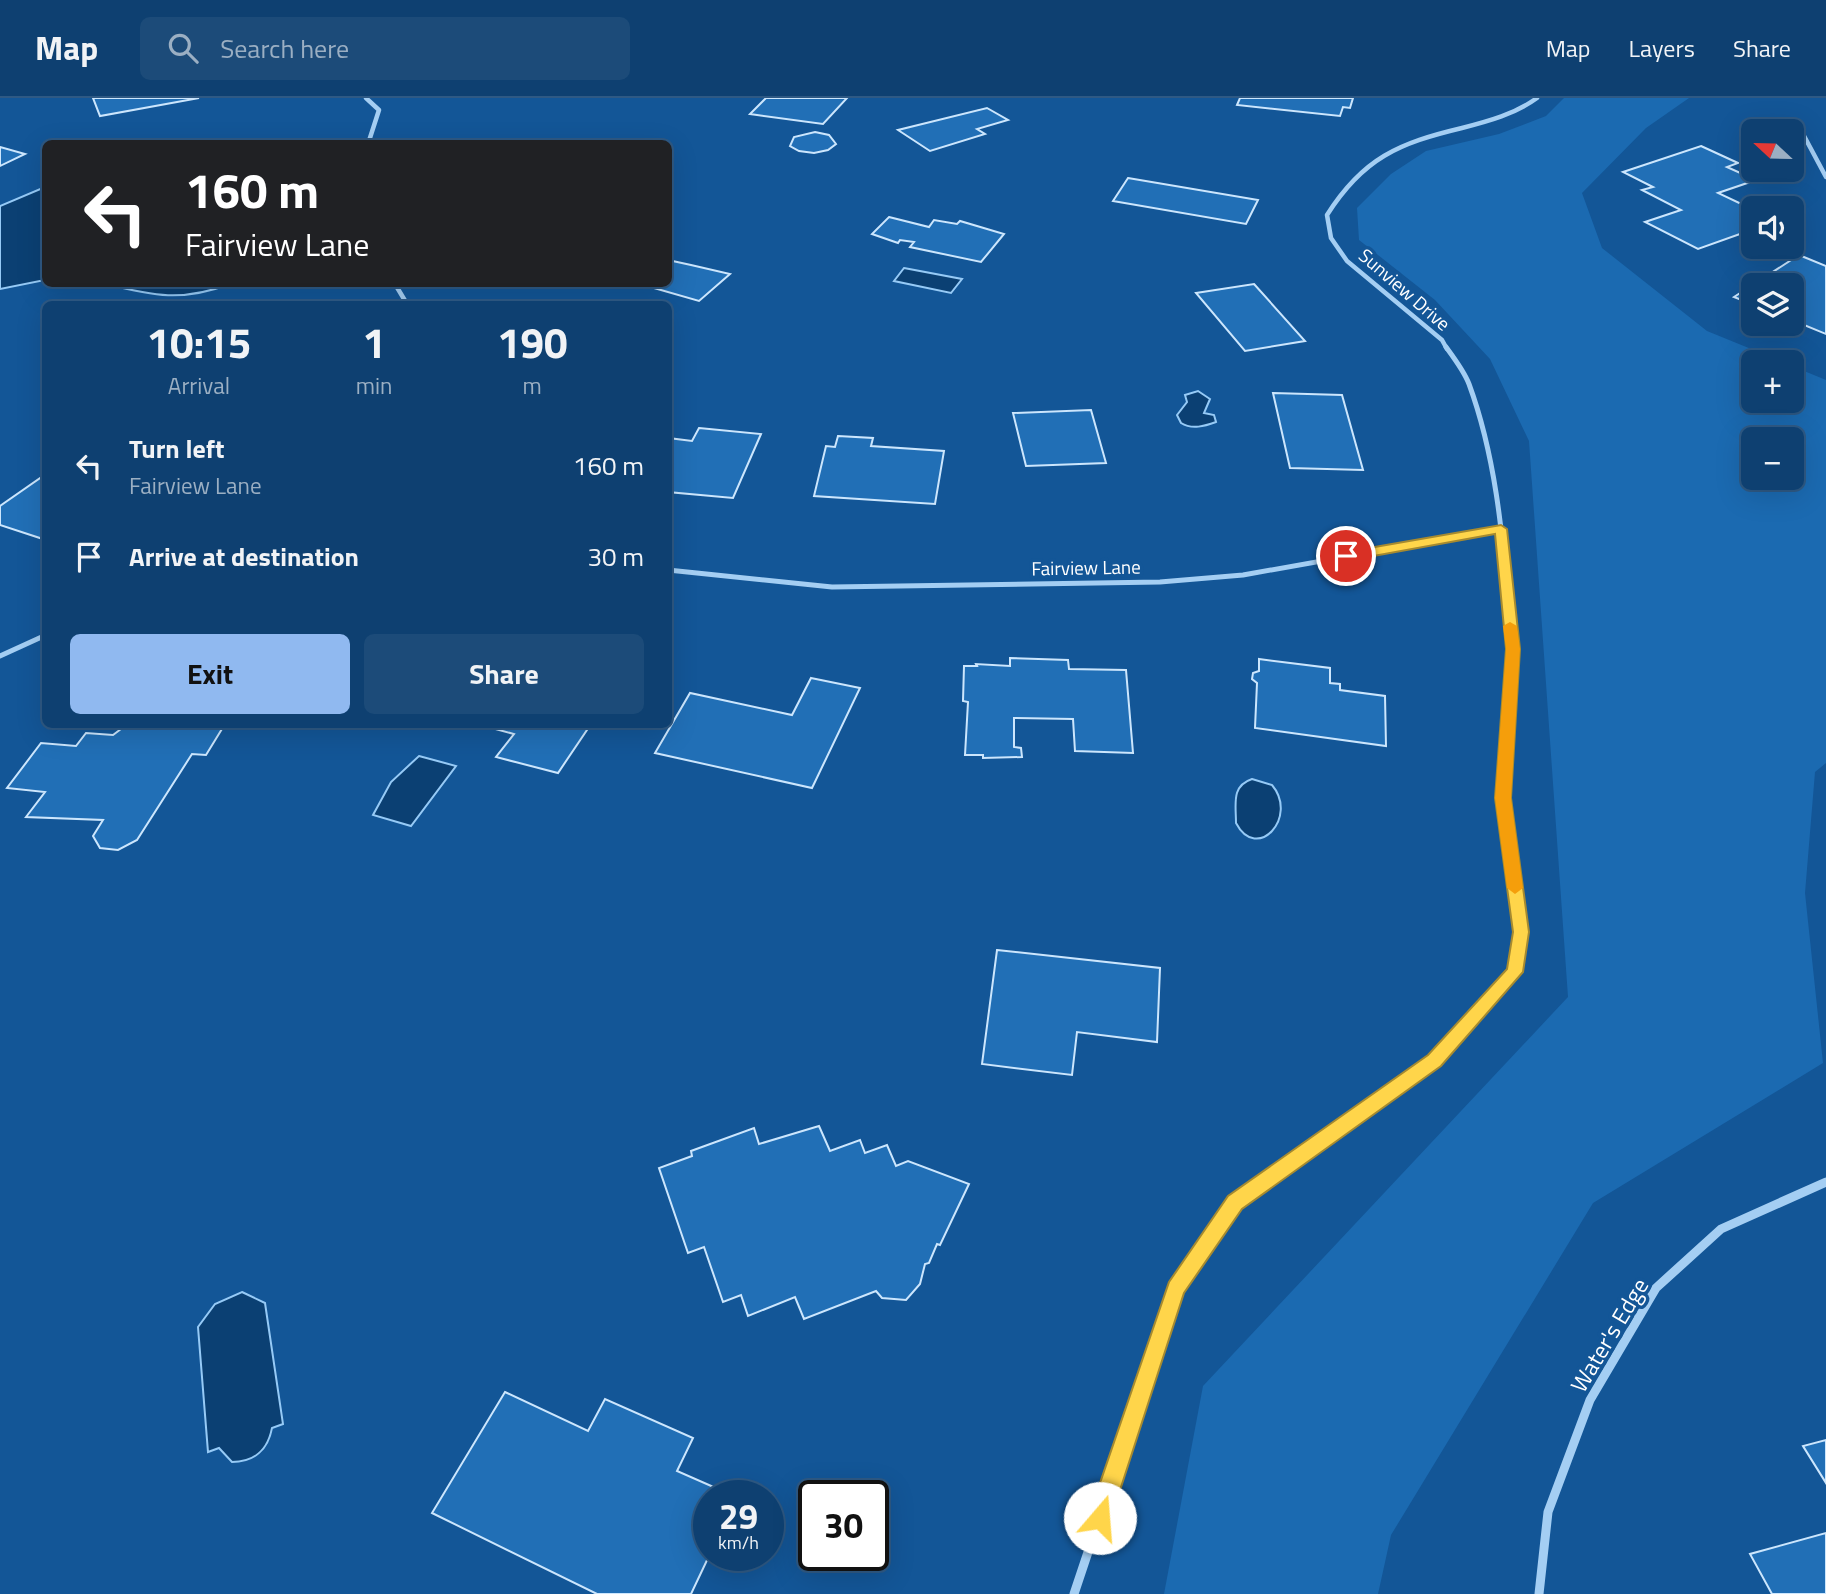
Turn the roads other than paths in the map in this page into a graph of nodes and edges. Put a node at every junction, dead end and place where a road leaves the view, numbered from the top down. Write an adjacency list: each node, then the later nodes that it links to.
1 (366, 98): 4 (street)
2 (1537, 98): 6 (street, Sunview Drive)
3 (1804, 136): 5 (street)
4 (369, 140)
5 (1826, 177)
6 (1501, 529): 7 (street, Fairview Lane); 11 (street, Sunview Drive)
7 (672, 570)
8 (42, 637): 9 (street)
9 (0, 656)
10 (1826, 1182): 12 (street, Water's Edge)
11 (1074, 1594)
12 (1539, 1594)

